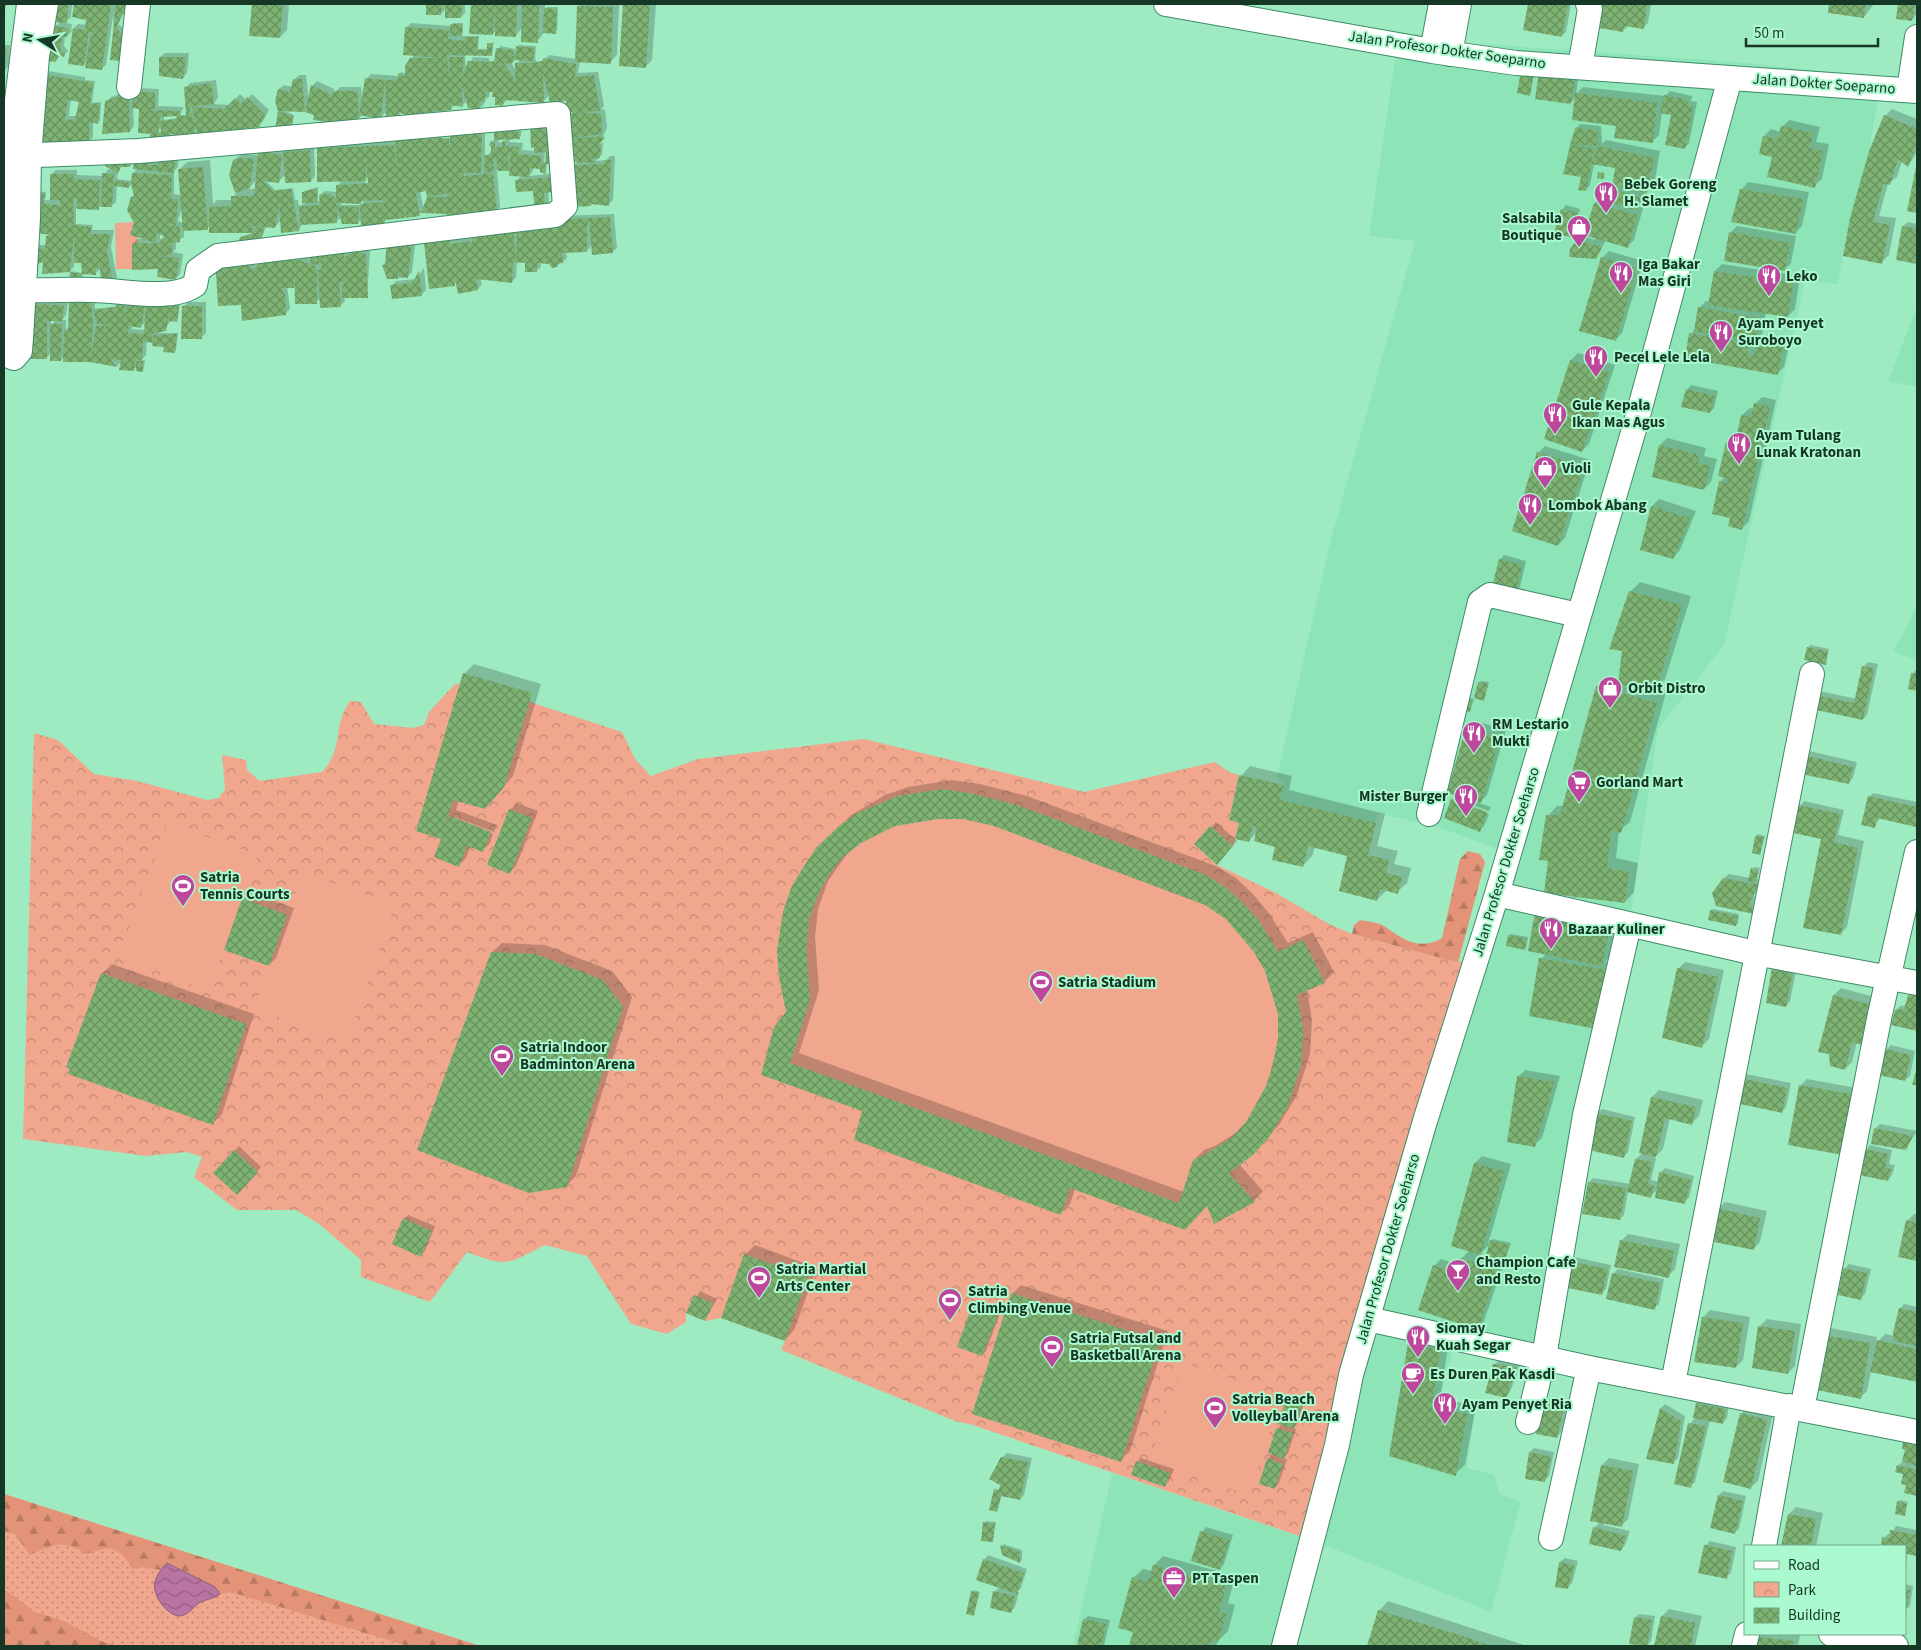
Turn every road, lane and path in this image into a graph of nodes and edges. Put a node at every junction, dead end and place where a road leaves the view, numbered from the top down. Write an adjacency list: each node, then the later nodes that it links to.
1 (29, 4): 10 (street)
2 (46, 4): 10 (street)
3 (138, 4): 13 (street)
4 (1166, 4): 9 (street, Jalan Profesor Dokter Soeparno)
5 (1441, 4): 9 (street)
6 (1459, 4): 9 (street)
7 (1588, 4): 11 (street)
8 (1916, 41): 14 (street)
9 (1441, 52): 11 (street, Jalan Profesor Dokter Soeparno)
10 (29, 55): 15 (street)
11 (1580, 67): 12 (street, Jalan Profesor Dokter Soeparno)
12 (1730, 78): 14 (street, Jalan Dokter Soeparno); 16 (street, Jalan Profesor Dokter Soeharso)
13 (129, 87)
14 (1913, 90)
15 (20, 156): 15 (street)
16 (1578, 615): 18 (street); 20 (street, Jalan Profesor Dokter Soeharso)
17 (1812, 674): 22 (street)
18 (1428, 814)
19 (1917, 852): 23 (street)
20 (1497, 894): 21 (street); 25 (street, Jalan Profesor Dokter Soeharso)
21 (1629, 925): 22 (street); 26 (street)
22 (1755, 953): 23 (street); 28 (street)
23 (1889, 977): 24 (street); 29 (street)
24 (1917, 983)
25 (1368, 1319): 26 (street); 35 (street, Jalan Profesor Dokter Soeharso)
26 (1544, 1357): 27 (street); 30 (street)
27 (1588, 1368): 28 (street); 32 (street)
28 (1672, 1383): 29 (street)
29 (1796, 1407): 31 (street); 33 (street)
30 (1528, 1422)
31 (1917, 1432)
32 (1551, 1538)
33 (1764, 1545)
34 (1836, 1635): 36 (street)
35 (1284, 1646)
36 (1896, 1646)

